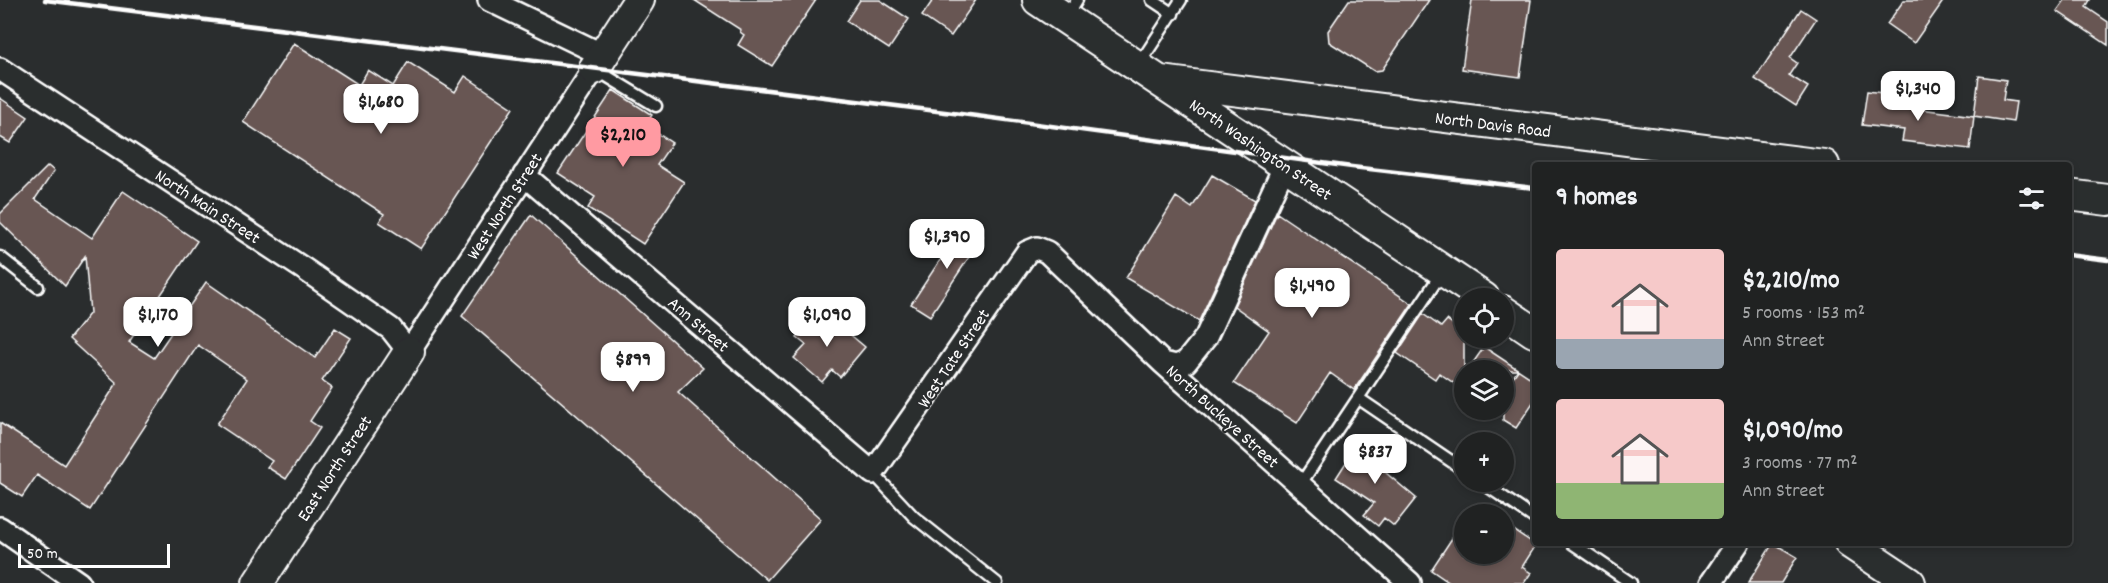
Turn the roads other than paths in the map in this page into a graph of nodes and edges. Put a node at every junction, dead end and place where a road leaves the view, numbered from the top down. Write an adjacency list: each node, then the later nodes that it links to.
1 (489, 0): 8 (street)
2 (639, 0): 8 (street, West North Street)
3 (1038, 0): 6 (street, North Washington Street)
4 (1152, 0): 7 (lane)
5 (1181, 0): 7 (lane)
6 (1071, 9): 10 (street, North Washington Street)
7 (1173, 14): 10 (lane)
8 (599, 62): 11 (lane); 14 (street, West North Street)
9 (0, 69): 24 (street, North Main Street)
10 (1150, 74): 12 (street, North Davis Road); 13 (street, North Washington Street)
11 (656, 106)
12 (1802, 162)
13 (1285, 165): 19 (street, North Washington Street); 25 (street)
14 (524, 175): 24 (street, West North Street); 28 (street, Ann Street)
15 (2072, 196): 16 (street)
16 (2108, 200)
17 (1037, 248): 25 (street, North Buckeye Street); 28 (street, West Tate Street)
18 (0, 257): 20 (lane)
19 (1443, 271): 21 (street, North Washington Street); 26 (lane)
20 (38, 287)
21 (1469, 288)
22 (1514, 318): 23 (street)
23 (1532, 331)
24 (409, 352): 37 (street, East North Street)
25 (1163, 363): 29 (street, North Buckeye Street)
26 (1358, 398): 27 (lane); 29 (lane)
27 (1454, 463)
28 (873, 473): 38 (lane)
29 (1300, 485): 39 (street, North Buckeye Street)
30 (1496, 492): 31 (lane)
31 (1532, 517)
32 (0, 528): 36 (street)
33 (1576, 546): 40 (lane)
34 (1736, 546): 41 (street)
35 (1854, 546): 42 (street)
36 (79, 583)
37 (258, 583)
38 (997, 583)
39 (1410, 583)
40 (1631, 583)
41 (1711, 583)
42 (1910, 583)

